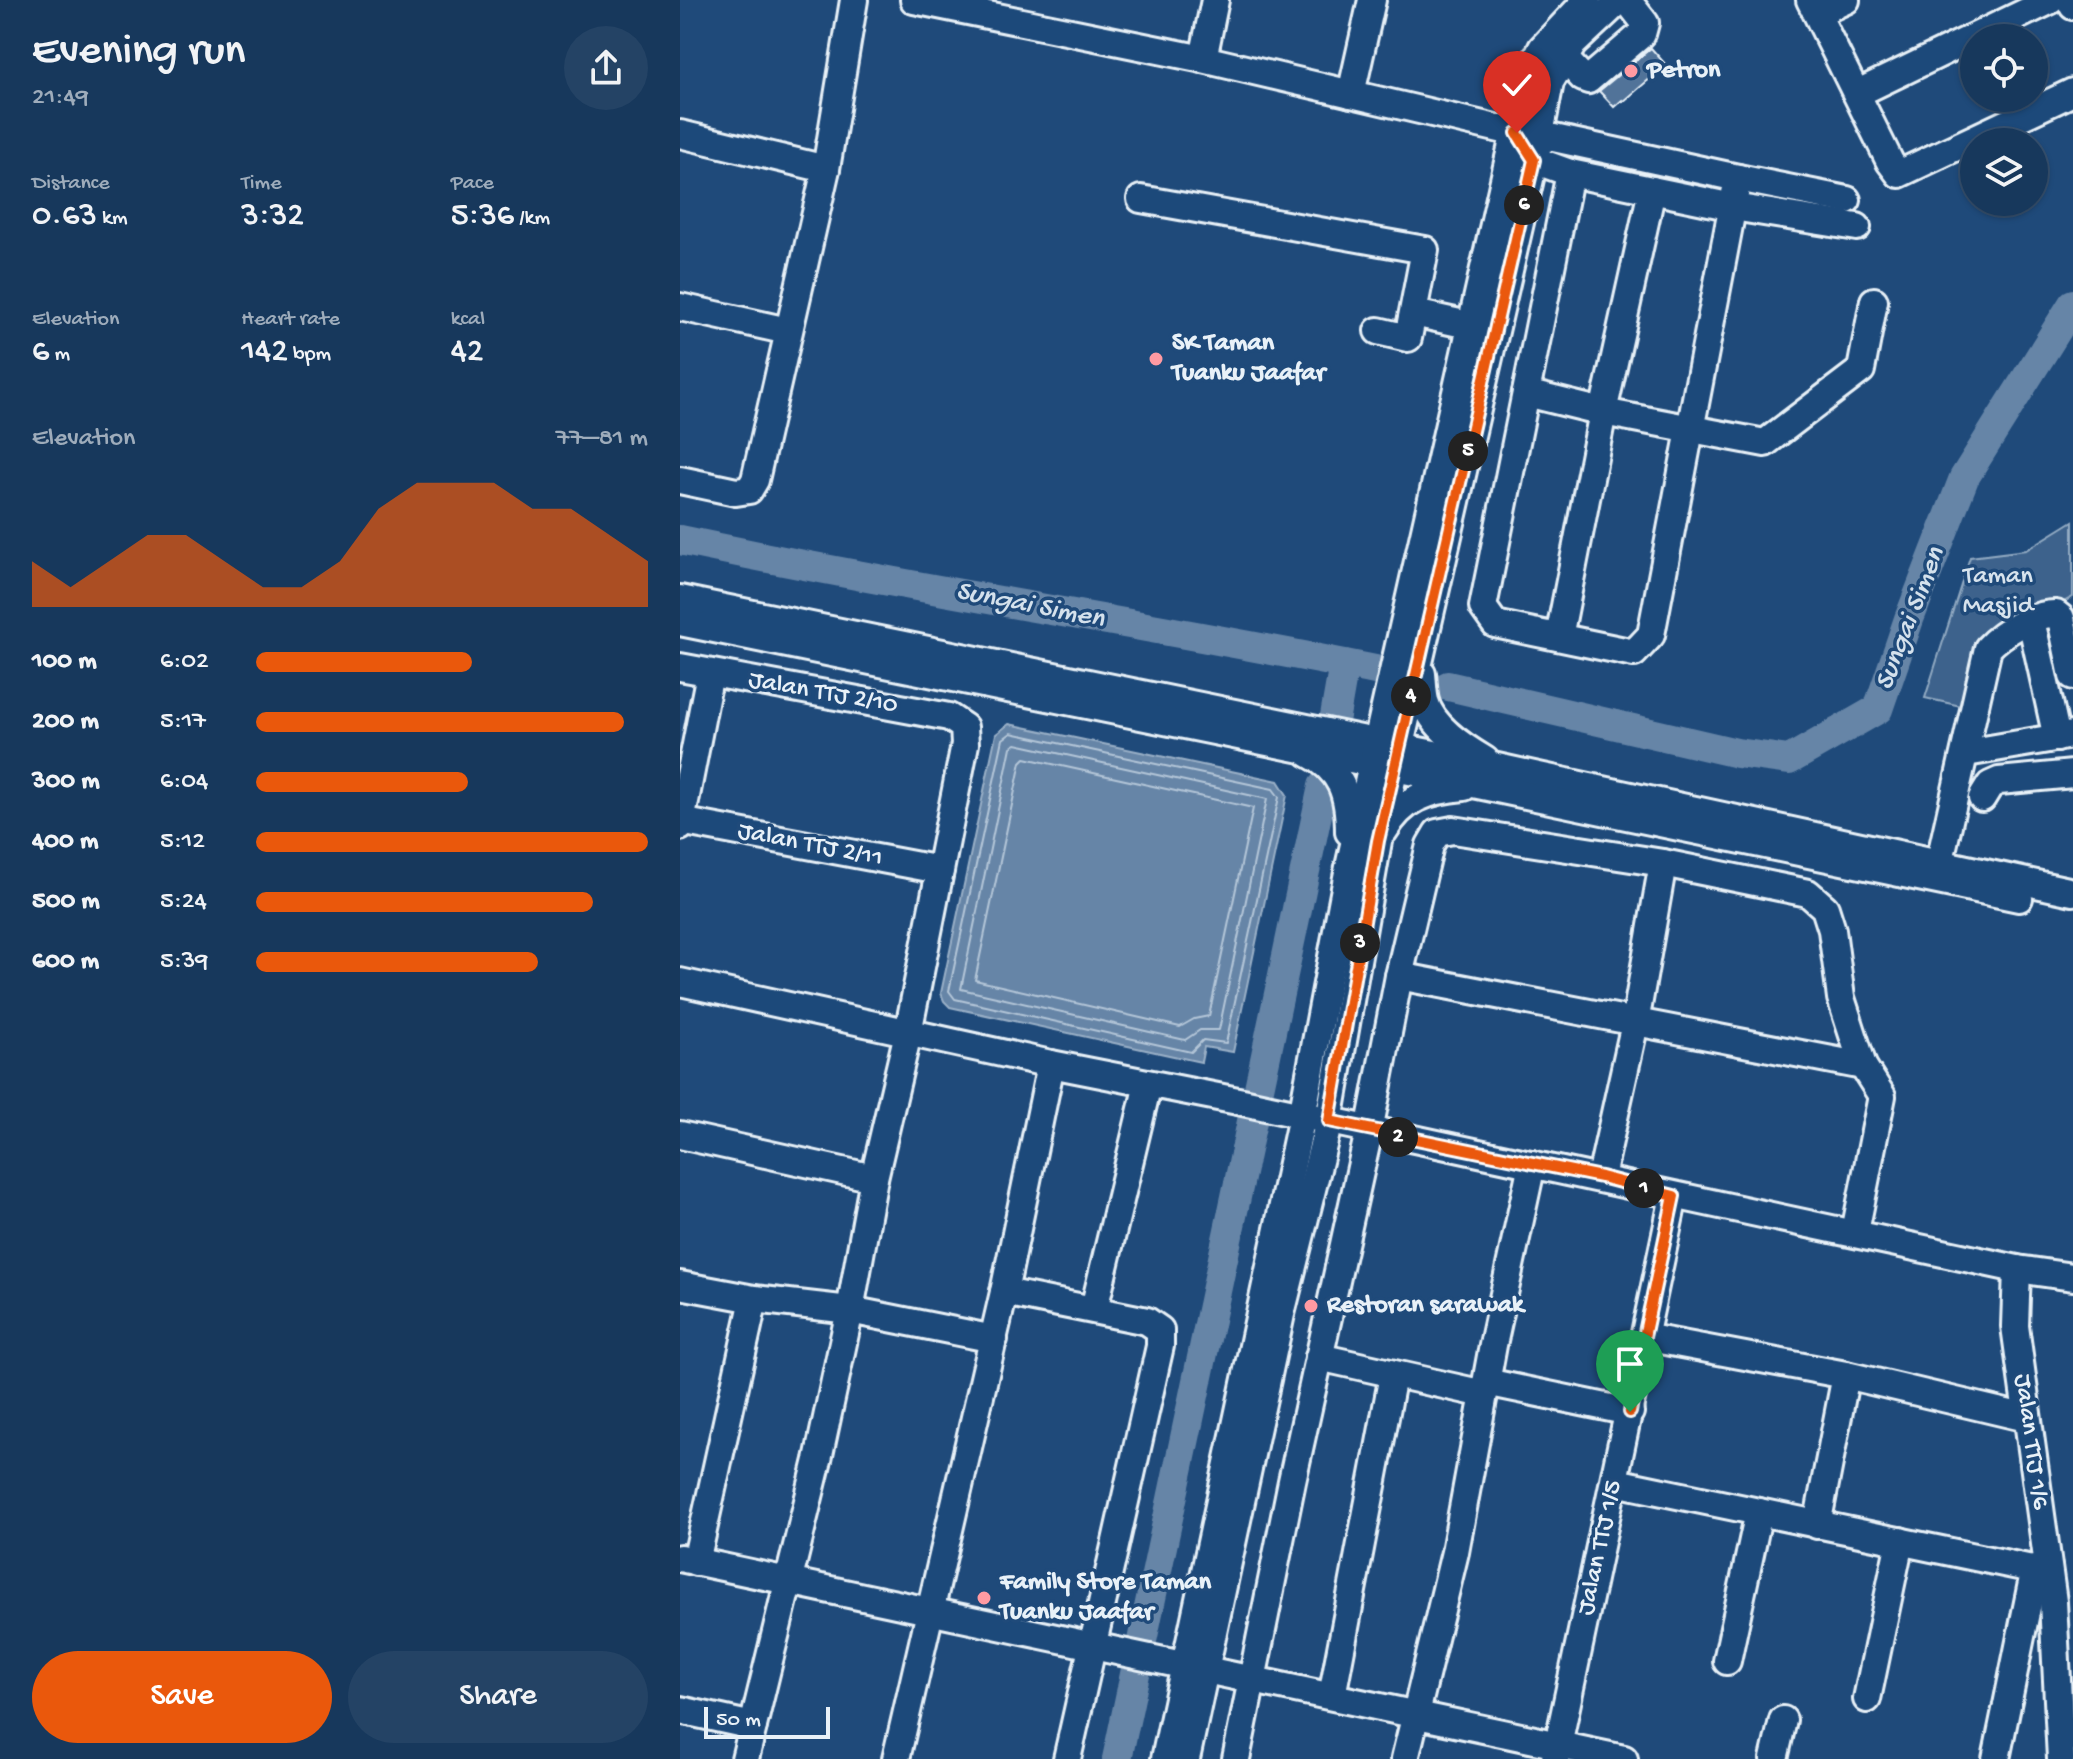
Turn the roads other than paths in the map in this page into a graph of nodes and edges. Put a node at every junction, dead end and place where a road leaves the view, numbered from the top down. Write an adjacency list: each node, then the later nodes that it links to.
1 (854, 0): 22 (street)
2 (914, 0): 13 (street)
3 (1215, 0): 15 (street)
4 (1372, 0): 18 (street)
5 (1587, 0): 20 (street)
6 (1620, 0): 14 (street)
7 (1627, 0): 14 (street)
8 (1846, 0): 12 (street)
9 (2051, 0): 17 (street)
10 (2070, 0): 11 (street)
11 (2073, 6)
12 (1814, 7): 17 (street)
13 (1032, 12): 15 (street)
14 (1564, 58): 20 (street)
15 (1203, 59): 18 (street)
16 (2073, 92): 17 (street)
17 (1858, 93)
18 (1351, 94): 20 (street)
19 (680, 134): 22 (street)
20 (1528, 134): 21 (street); 24 (street); 33 (street)
21 (1534, 160): 23 (street); 41 (street)
22 (826, 169): 34 (street)
23 (1570, 173): 25 (street); 36 (street)
24 (1738, 178): 27 (street); 28 (street)
25 (1652, 190): 28 (street); 37 (street)
26 (1141, 199): 32 (street)
27 (1847, 200)
28 (1733, 207): 29 (street); 38 (street)
29 (1857, 227)
30 (1874, 301): 38 (street)
31 (680, 307): 34 (street)
32 (1414, 313): 33 (street); 35 (street)
33 (1473, 326): 51 (street)
34 (788, 331): 39 (street)
35 (1378, 331)
36 (1526, 393): 37 (street); 44 (street)
37 (1603, 412): 38 (street); 44 (street)
38 (1690, 429): 44 (street)
39 (680, 480)
40 (680, 599): 51 (street)
41 (1430, 616): 51 (street); 53 (street)
42 (2031, 620): 47 (street); 48 (street); 50 (street)
43 (680, 622): 49 (street)
44 (1559, 637)
45 (680, 667): 46 (street, Jalan TTJ 2/10)
46 (710, 673): 55 (street); 59 (street, Jalan TTJ 2/10)
47 (2073, 676)
48 (2065, 736): 50 (street)
49 (1297, 748): 51 (street); 58 (street)
50 (1966, 753): 60 (street)
51 (1386, 755): 53 (street); 56 (street); 58 (street)
52 (2073, 774): 54 (street)
53 (1490, 776): 56 (street); 60 (street)
54 (1982, 798)
55 (680, 823): 59 (street, Jalan TTJ 2/11)
56 (1378, 841): 71 (street)
57 (1663, 863): 63 (street); 65 (street); 68 (street)
58 (1349, 867): 70 (street)
59 (940, 870): 66 (street)
60 (1938, 872): 61 (street); 62 (street)
61 (2073, 892)
62 (2073, 910)
63 (1399, 976): 65 (street); 72 (street)
64 (680, 982): 66 (street)
65 (1635, 1023): 68 (street); 75 (street)
66 (908, 1033): 67 (street); 76 (street)
67 (1051, 1064): 69 (street); 82 (street)
68 (1863, 1066): 78 (street)
69 (1148, 1084): 70 (street); 84 (street)
70 (1302, 1116): 71 (street); 105 (street)
71 (1329, 1121): 72 (street); 105 (street)
72 (1369, 1131): 74 (street); 88 (street)
73 (680, 1135): 76 (street)
74 (1532, 1164): 75 (street); 91 (street)
75 (1601, 1177): 77 (street)
76 (874, 1178): 85 (street)
77 (1674, 1196): 78 (street); 86 (street, Jalan TTJ 1/5)
78 (1855, 1232): 79 (street)
79 (2017, 1269): 80 (street); 93 (street, Jalan TTJ 1/6)
80 (2073, 1277)
81 (680, 1285): 83 (street)
82 (1004, 1292): 84 (street); 87 (street)
83 (754, 1299): 85 (street); 98 (street)
84 (1094, 1309): 103 (street)
85 (850, 1310): 87 (street); 100 (street)
86 (1644, 1337): 90 (street); 92 (street, Jalan TTJ 1/5)
87 (994, 1339): 102 (street)
88 (1319, 1357): 89 (street); 106 (street)
89 (1393, 1375): 91 (street); 107 (street)
90 (1846, 1375): 93 (street); 96 (street)
91 (1485, 1388): 92 (street); 110 (street)
92 (1630, 1412): 94 (street, Jalan TTJ 1/5)
93 (2027, 1418): 99 (street, Jalan TTJ 1/6)
94 (1615, 1482): 95 (street); 113 (street, Jalan TTJ 1/5)
95 (1759, 1512): 96 (street); 104 (street)
96 (1817, 1525): 97 (street)
97 (1900, 1541): 99 (street); 108 (street)
98 (688, 1560): 100 (street)
99 (2041, 1570): 101 (street, Jalan TTJ 1/6); 123 (street)
100 (788, 1581): 102 (street); 112 (street)
101 (2063, 1600): 124 (street, Jalan TTJ 1/6)
102 (931, 1610): 103 (street); 115 (street)
103 (1100, 1646): 105 (street); 116 (street)
104 (1727, 1661)
105 (1195, 1666): 106 (street); 117 (street); 118 (street)
106 (1251, 1678): 107 (street); 119 (street)
107 (1332, 1696): 110 (street)
108 (1867, 1699)
109 (680, 1710): 112 (street)
110 (1416, 1714): 113 (street); 120 (street)
111 (1783, 1720): 122 (street)
112 (753, 1726): 114 (street)
113 (1556, 1752): 121 (street)
114 (745, 1759)
115 (896, 1759)
116 (1067, 1759)
117 (1165, 1759)
118 (1186, 1759)
119 (1236, 1759)
120 (1405, 1759)
121 (1624, 1759)
122 (1774, 1759)
123 (1996, 1759)
124 (2061, 1759)

